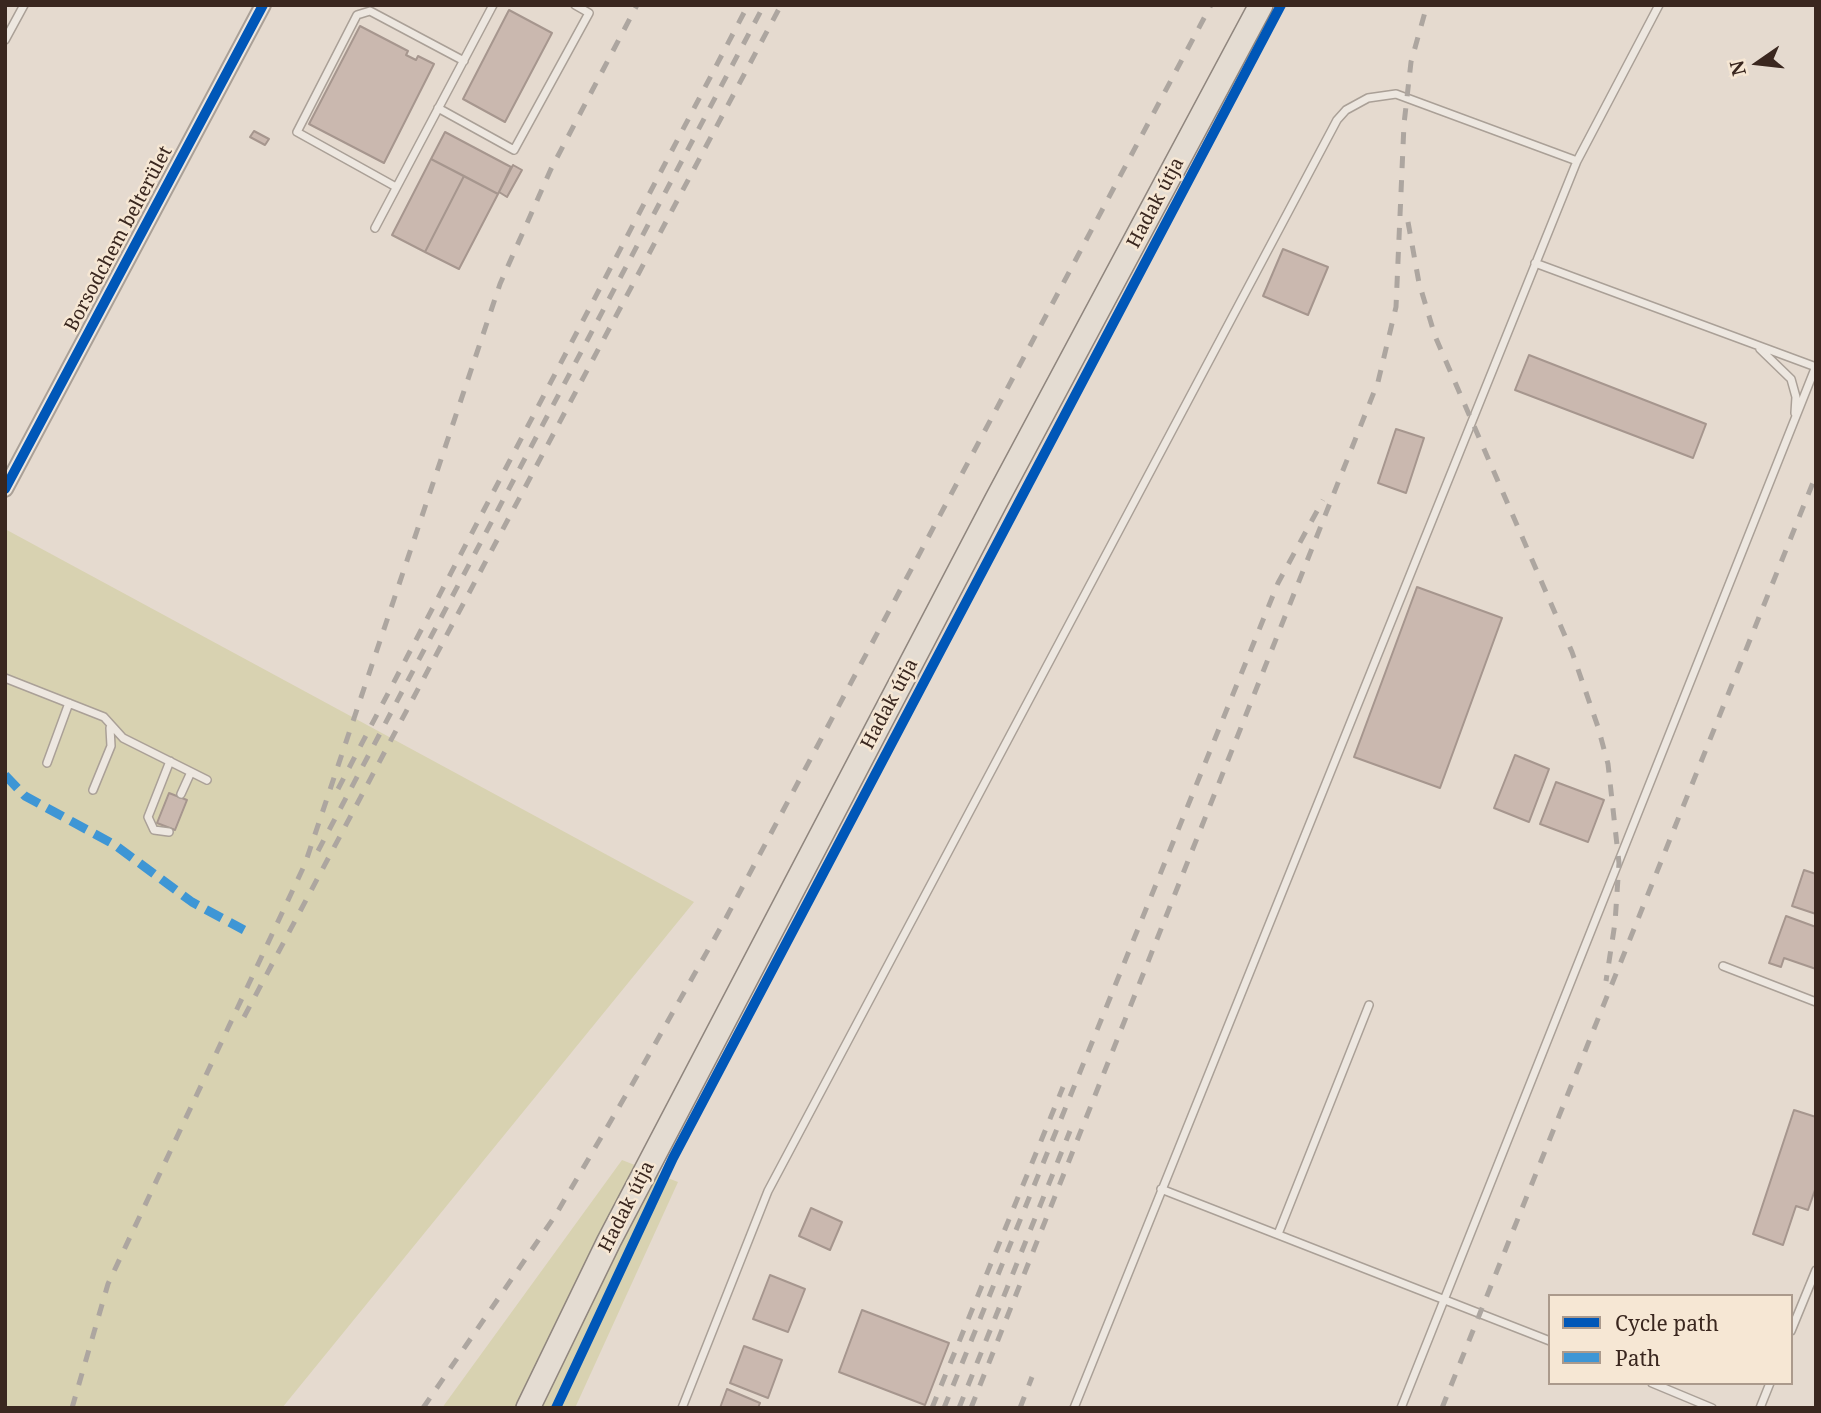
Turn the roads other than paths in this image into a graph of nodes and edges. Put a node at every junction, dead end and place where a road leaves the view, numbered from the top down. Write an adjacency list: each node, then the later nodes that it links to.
1 (24, 5): 7 (lane)
2 (263, 5): 17 (street, Borsodchem belterület)
3 (493, 5): 8 (lane)
4 (575, 5): 9 (lane)
5 (1261, 5): 39 (main road, Hadak útja)
6 (1659, 5): 10 (lane)
7 (5, 40)
8 (464, 61): 9 (lane); 11 (lane)
9 (438, 108): 11 (lane)
10 (1577, 161): 13 (lane); 40 (lane)
11 (396, 187): 12 (lane)
12 (375, 228)
13 (1535, 263): 14 (lane); 31 (lane)
14 (1754, 345): 15 (lane); 16 (lane)
15 (1816, 367): 16 (lane)
16 (1795, 421): 34 (lane)
17 (5, 489)
18 (5, 678): 19 (lane)
19 (69, 703): 20 (lane); 22 (lane)
20 (109, 724): 21 (lane); 25 (lane)
21 (170, 761): 23 (lane); 27 (lane)
22 (47, 763)
23 (191, 772): 24 (lane); 26 (lane)
24 (207, 780)
25 (93, 790)
26 (181, 794)
27 (169, 832)
28 (1723, 966): 29 (lane)
29 (1816, 1002)
30 (1369, 1005): 32 (lane)
31 (1161, 1189): 32 (lane); 41 (lane)
32 (1278, 1234): 34 (lane)
33 (1816, 1270): 35 (lane)
34 (1445, 1298): 36 (lane); 42 (lane)
35 (1793, 1326)
36 (1548, 1340)
37 (1657, 1385): 43 (lane)
38 (1769, 1385): 44 (lane)
39 (528, 1408)
40 (682, 1408)
41 (1074, 1408)
42 (1401, 1408)
43 (1712, 1408)
44 (1760, 1408)

